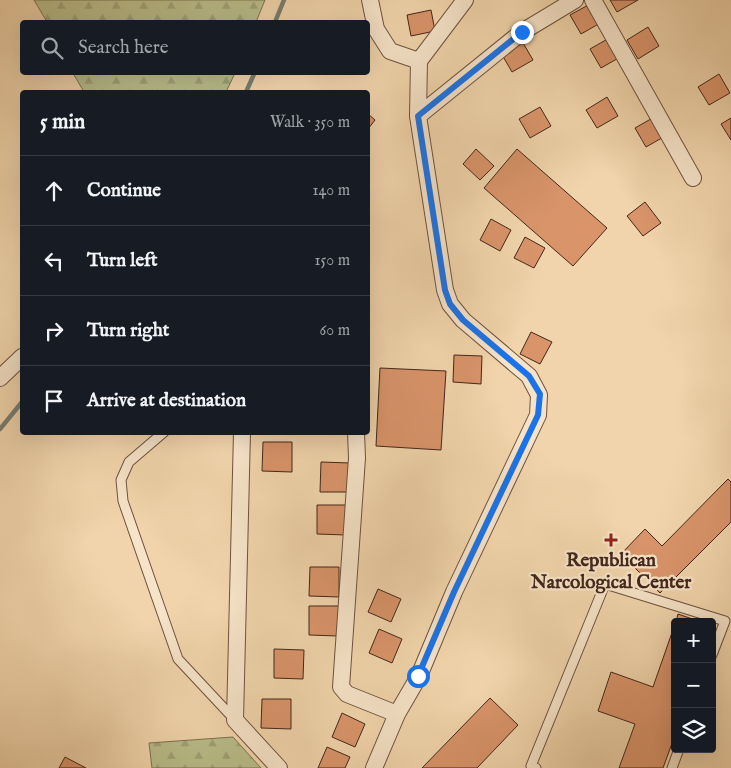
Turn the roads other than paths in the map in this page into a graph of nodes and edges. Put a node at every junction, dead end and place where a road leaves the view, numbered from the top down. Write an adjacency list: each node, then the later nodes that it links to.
1 (370, 0): 5 (street)
2 (465, 0): 5 (street)
3 (575, 0): 6 (street)
4 (593, 0): 7 (street)
5 (419, 62): 6 (street)
6 (418, 116): 16 (street)
7 (694, 178)
8 (20, 359): 9 (street)
9 (0, 378)
10 (160, 435): 17 (lane)
11 (242, 435): 17 (street)
12 (356, 435): 16 (street)
13 (715, 618): 21 (lane)
14 (716, 618): 15 (lane)
15 (716, 645)
16 (397, 714): 20 (street)
17 (235, 720): 19 (street)
18 (678, 753): 22 (lane)
19 (279, 768)
20 (374, 768)
21 (536, 768)
22 (672, 768)

